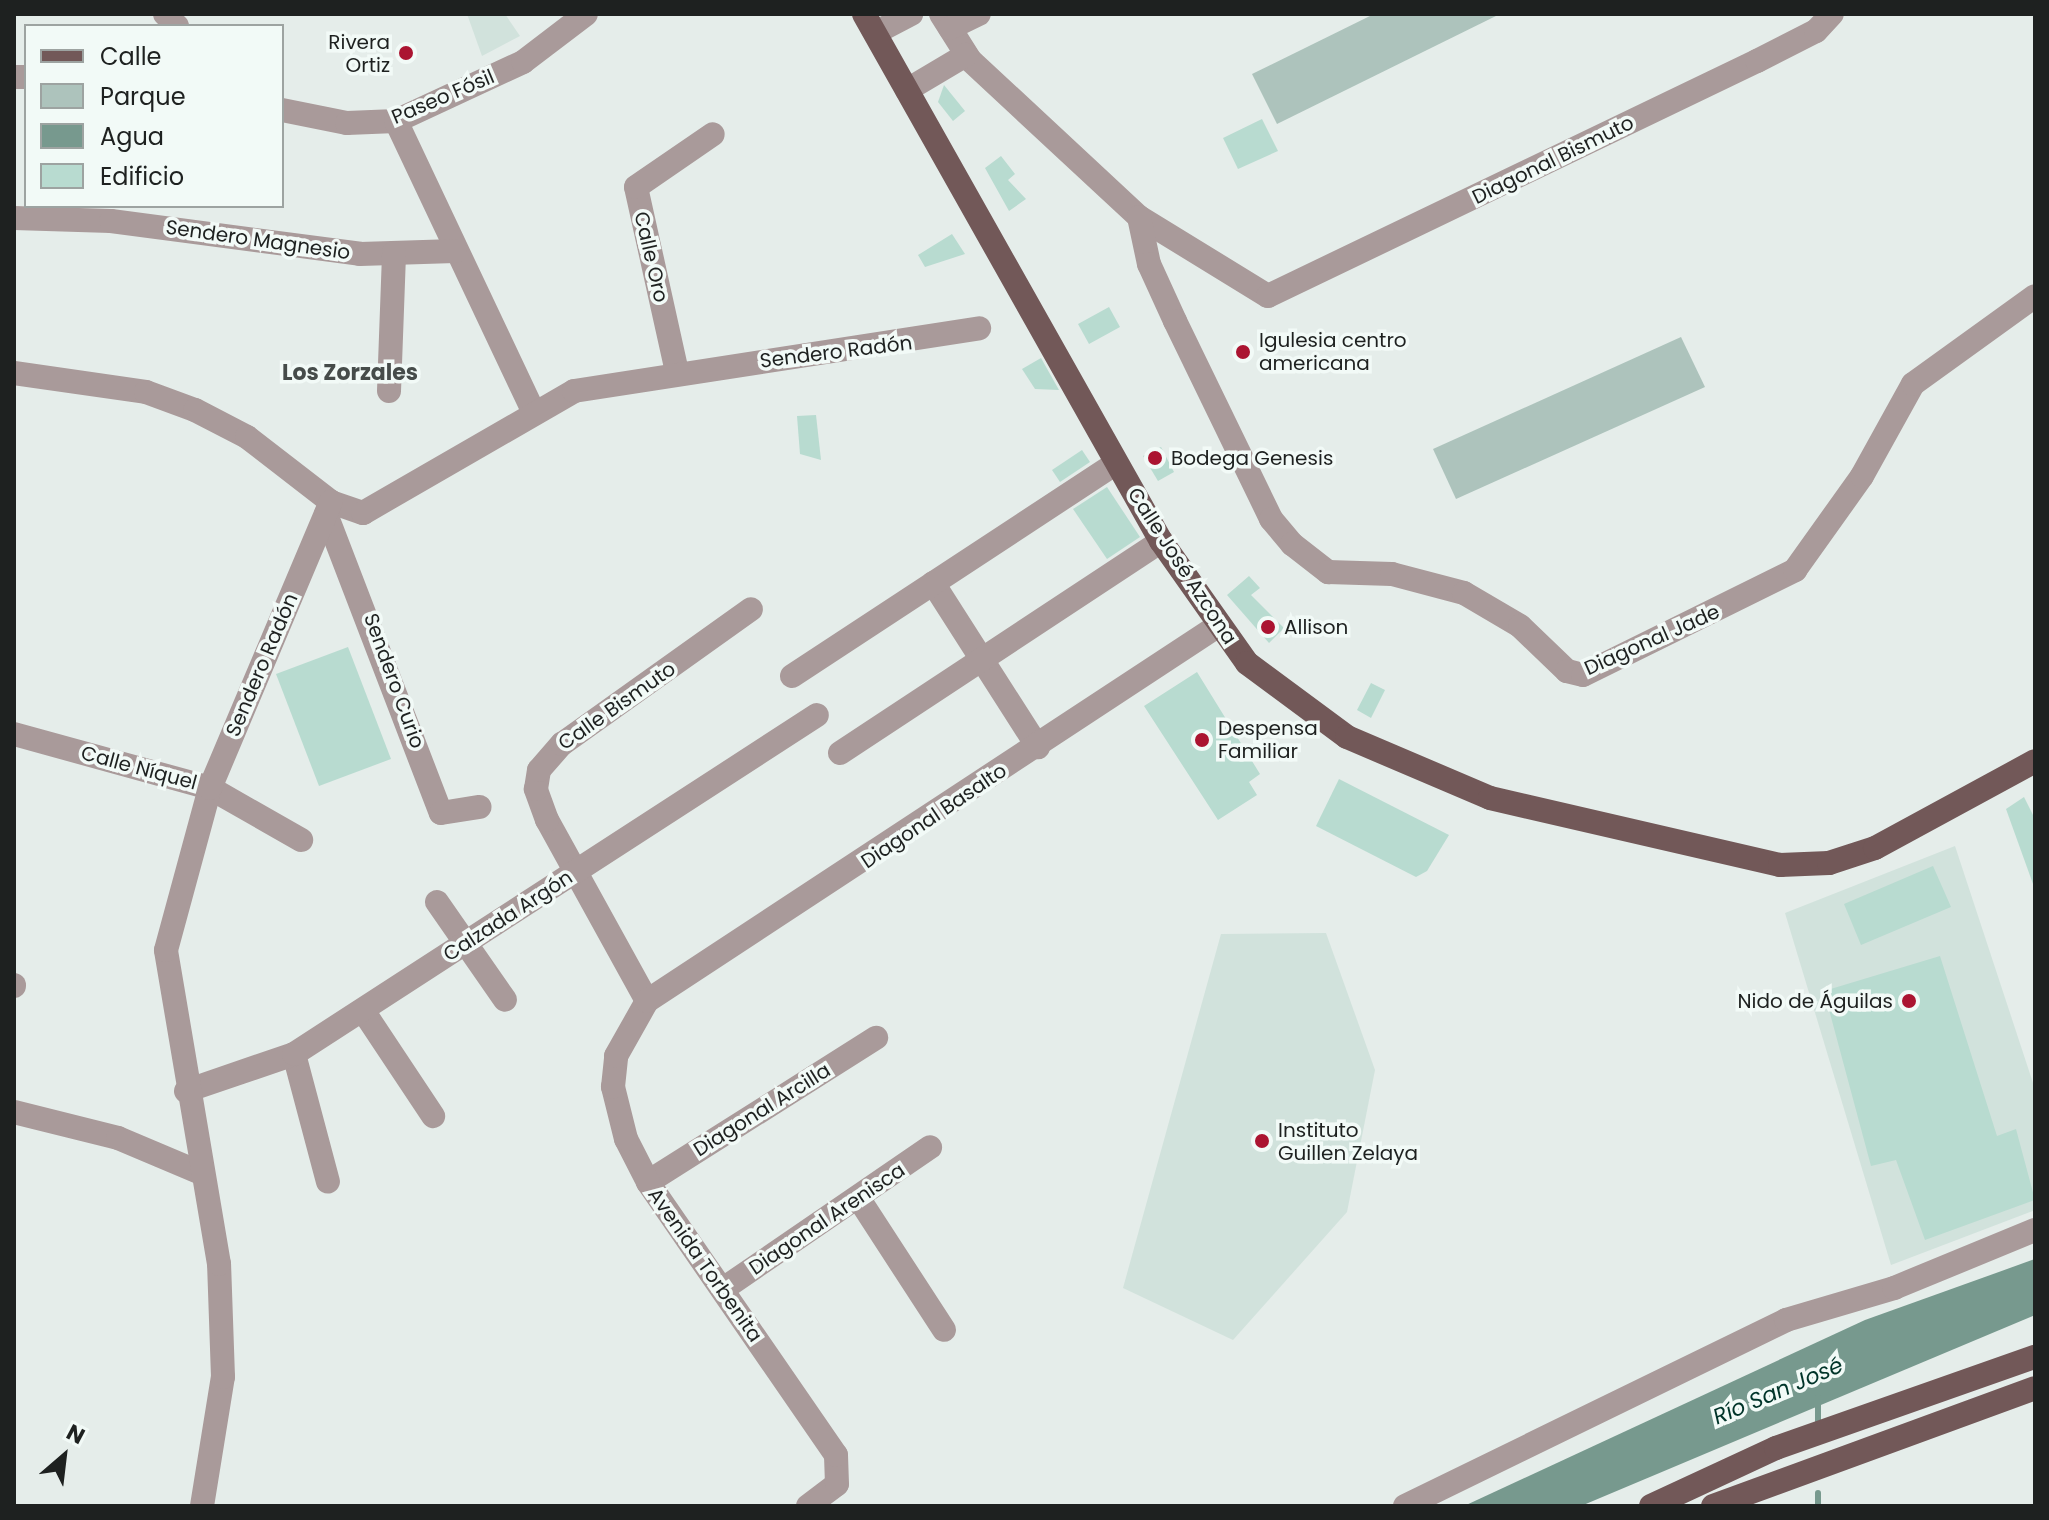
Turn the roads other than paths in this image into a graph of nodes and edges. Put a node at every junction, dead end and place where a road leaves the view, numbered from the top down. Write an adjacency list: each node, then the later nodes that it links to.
1 (586, 14): 10 (street, Paseo Fósil)
2 (911, 14): 6 (street)
3 (979, 14): 5 (street)
4 (1832, 14): 12 (street, Diagonal Bismuto)
5 (946, 21): 7 (street)
6 (870, 23): 8 (main road, Calle José Azcona)
7 (966, 55): 8 (street); 12 (street)
8 (907, 90): 22 (main road, Calle José Azcona)
9 (284, 110): 10 (street, Paseo Fósil)
10 (396, 121): 14 (street)
11 (713, 134): 18 (street, Calle Oro)
12 (1139, 217): 16 (street, Diagonal Jade)
13 (14, 218): 15 (street, Sendero Magnesio)
14 (455, 251): 15 (street, Sendero Magnesio); 21 (street)
15 (394, 253): 20 (street)
16 (2035, 296)
17 (979, 328): 18 (street, Sendero Radón)
18 (677, 372): 21 (street, Sendero Radón)
19 (14, 373): 23 (street)
20 (389, 391)
21 (533, 411): 23 (street, Sendero Radón)
22 (1116, 463): 24 (main road, Calle José Azcona); 25 (street)
23 (329, 508): 35 (street, Sendero Radón); 36 (street, Sendero Curio)
24 (1161, 541): 27 (main road, Calle José Azcona); 28 (street)
25 (933, 583): 28 (street); 29 (street)
26 (751, 609): 38 (street, Calle Bismuto)
27 (1219, 625): 32 (street, Diagonal Basalto); 34 (main road, Calle José Azcona)
28 (982, 659): 32 (street); 33 (street)
29 (792, 676)
30 (817, 715): 38 (street, Calzada Argón)
31 (14, 734): 35 (street, Calle Níquel)
32 (1038, 747): 42 (street, Diagonal Basalto)
33 (840, 753)
34 (2035, 761)
35 (210, 788): 37 (street, Calle Níquel); 46 (street, Sendero Radón)
36 (480, 807)
37 (301, 840)
38 (576, 872): 40 (street, Calzada Argón); 42 (street, Calle Bismuto)
39 (437, 902): 40 (street)
40 (465, 944): 41 (street); 43 (street, Calzada Argón)
41 (505, 1000)
42 (647, 1001): 52 (street, Avenida Torbenita)
43 (364, 1012): 45 (street, Calzada Argón); 48 (street)
44 (876, 1038): 52 (street, Diagonal Arcilla)
45 (294, 1054): 46 (street, Calzada Argón); 51 (street)
46 (186, 1091): 50 (street, Sendero Radón)
47 (14, 1112): 50 (street)
48 (433, 1116)
49 (930, 1147): 53 (street, Diagonal Arenisca)
50 (201, 1173): 59 (street, Sendero Radón)
51 (328, 1182)
52 (648, 1182): 55 (street, Avenida Torbenita)
53 (859, 1199): 55 (street, Diagonal Arenisca); 56 (street)
54 (2035, 1230): 61 (street)
55 (723, 1289): 60 (street, Avenida Torbenita)
56 (944, 1330)
57 (2035, 1357): 62 (main road)
58 (2035, 1388): 63 (main road)
59 (202, 1506)
60 (808, 1506)
61 (1405, 1506)
62 (1651, 1506)
63 (1713, 1506)

